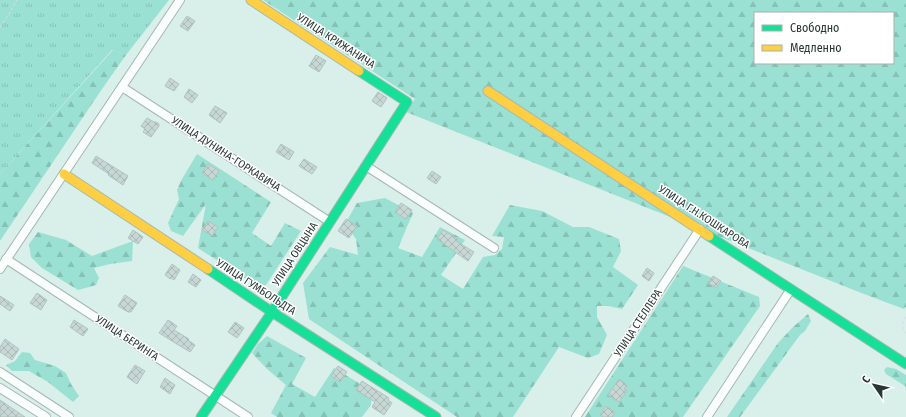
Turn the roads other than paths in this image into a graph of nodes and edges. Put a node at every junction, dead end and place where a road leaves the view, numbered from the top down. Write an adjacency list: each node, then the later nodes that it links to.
1 (180, 0): 3 (street)
2 (251, 0): 5 (street, УЛИЦА КРИЖАНИЧА)
3 (122, 86): 7 (street); 8 (street, УЛИЦА ДУНИНА-ГОРКАВИЧА)
4 (488, 91): 9 (street, УЛИЦА Г.Н.КОШКАРОВА)
5 (407, 102): 6 (street, УЛИЦА ОВЦЫНА)
6 (366, 166): 8 (street, УЛИЦА ОВЦЫНА); 10 (street)
7 (64, 174): 11 (street); 14 (street, УЛИЦА ГУМБОЛЬДТА)
8 (330, 222): 14 (street, УЛИЦА ОВЦЫНА)
9 (700, 229): 13 (street, УЛИЦА Г.Н.КОШКАРОВА); 24 (street, УЛИЦА СТЕЛЛЕРА)
10 (494, 248)
11 (6, 259): 12 (street); 18 (street, УЛИЦА БЕРИНГА)
12 (0, 269)
13 (791, 289): 15 (street, УЛИЦА Г.Н.КОШКАРОВА); 25 (street)
14 (272, 312): 18 (street, УЛИЦА ОВЦЫНА); 23 (street, УЛИЦА ГУМБОЛЬДТА)
15 (906, 364)
16 (0, 372): 20 (street)
17 (0, 388): 19 (street)
18 (216, 395): 21 (street, УЛИЦА ОВЦЫНА); 22 (street, УЛИЦА БЕРИНГА)
19 (46, 417)
20 (69, 417)
21 (201, 417)
22 (248, 417)
23 (436, 417)
24 (576, 417)
25 (707, 417)

